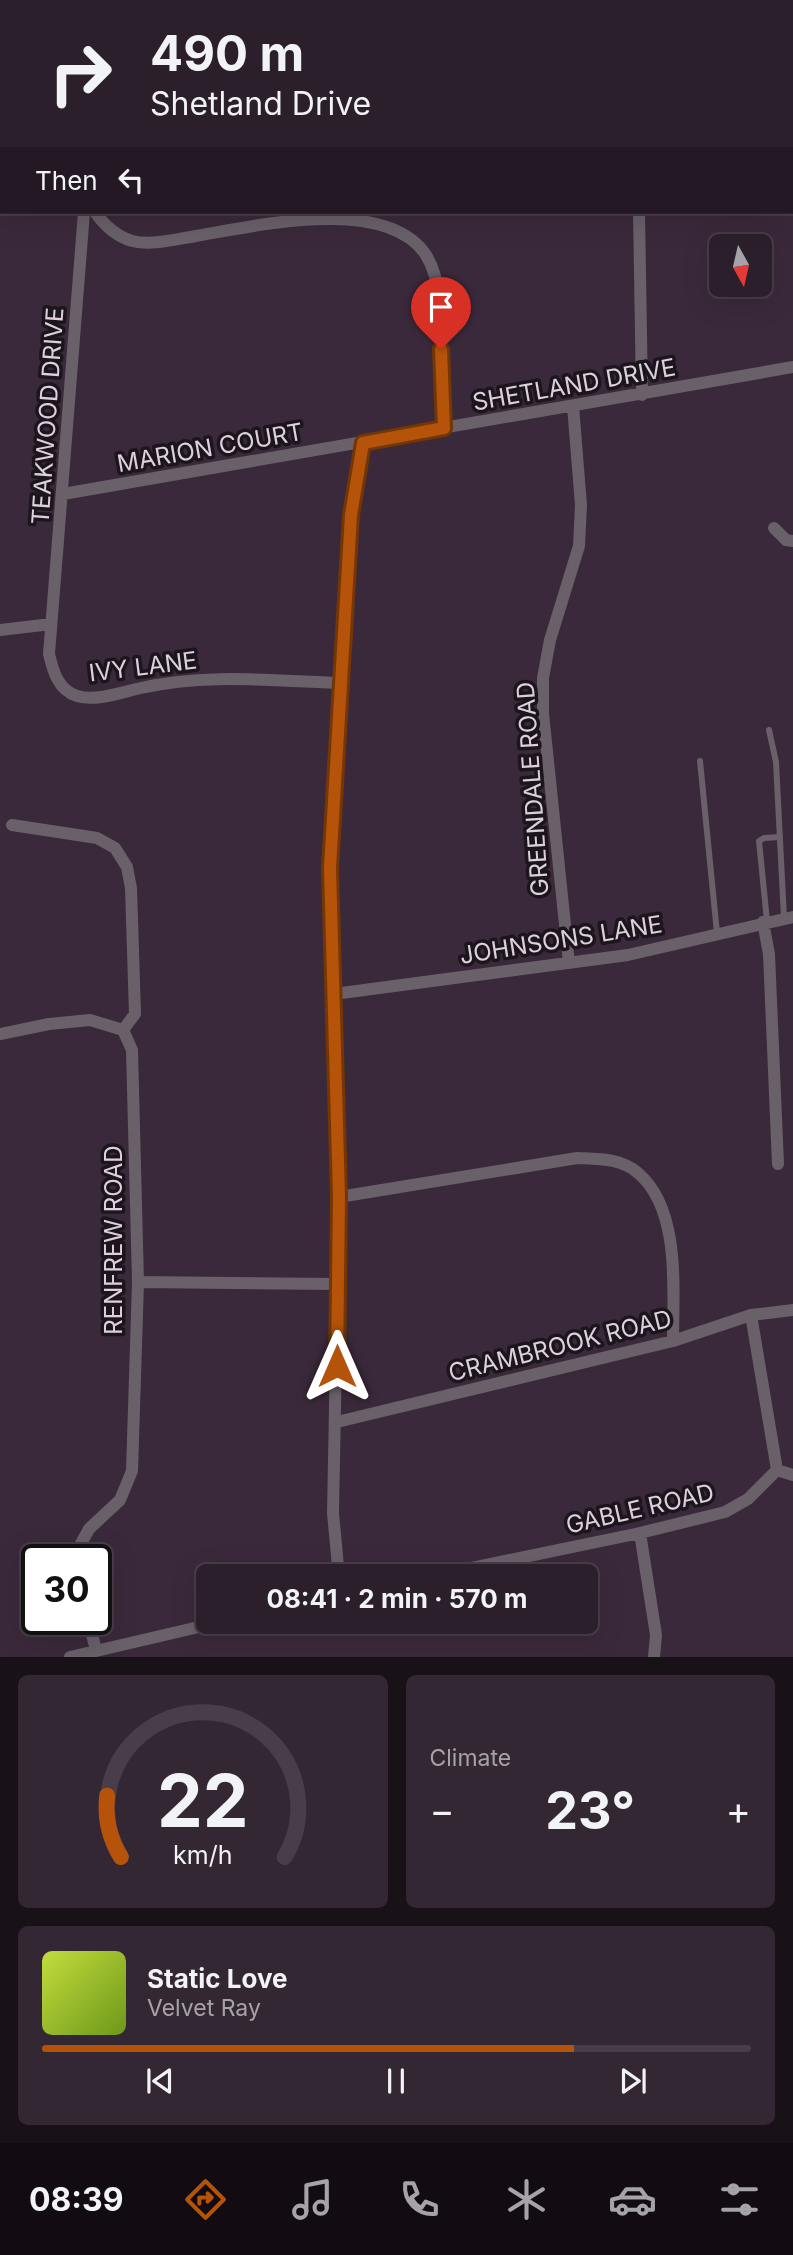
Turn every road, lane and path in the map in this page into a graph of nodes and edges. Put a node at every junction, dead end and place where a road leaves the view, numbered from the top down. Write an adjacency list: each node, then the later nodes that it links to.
1 (84, 214): 10 (street, TEAKWOOD DRIVE)
2 (97, 214): 4 (street)
3 (639, 214): 6 (street)
4 (283, 217): 8 (street)
5 (793, 367): 6 (street, SHETLAND DRIVE)
6 (642, 395): 7 (street, SHETLAND DRIVE)
7 (573, 406): 8 (street, SHETLAND DRIVE); 23 (street, GREENDALE ROAD)
8 (444, 428): 9 (street, SHETLAND DRIVE)
9 (363, 443): 10 (street, MARION COURT); 15 (street)
10 (63, 494): 13 (street, TEAKWOOD DRIVE)
11 (774, 528): 12 (street)
12 (793, 541)
13 (51, 624): 14 (street); 15 (street, IVY LANE)
14 (0, 630)
15 (340, 682): 24 (street)
16 (769, 730): 19 (lane)
17 (700, 761): 22 (lane)
18 (12, 825): 25 (street)
19 (780, 837): 20 (lane); 21 (lane)
20 (788, 918): 21 (street, JOHNSONS LANE)
21 (765, 921): 22 (street, JOHNSONS LANE); 27 (street)
22 (717, 933): 23 (street, JOHNSONS LANE)
23 (569, 963): 24 (street, JOHNSONS LANE)
24 (334, 994): 28 (street)
25 (123, 1030): 26 (street); 29 (street, RENFREW ROAD)
26 (0, 1034)
27 (778, 1164)
28 (339, 1197): 30 (street); 33 (street)
29 (138, 1282): 30 (street); 38 (street, RENFREW ROAD)
30 (337, 1284): 34 (street)
31 (793, 1310): 32 (street, CRAMBROOK ROAD)
32 (751, 1315): 33 (street, CRAMBROOK ROAD); 35 (street)
33 (673, 1341): 34 (street, CRAMBROOK ROAD)
34 (337, 1422): 39 (street)
35 (777, 1470): 36 (street); 37 (street, GABLE ROAD)
36 (793, 1475)
37 (640, 1533): 40 (street, GABLE ROAD); 45 (street)
38 (81, 1544)
39 (338, 1564)
40 (491, 1564)
41 (196, 1627): 43 (street)
42 (92, 1635): 43 (street)
43 (96, 1650): 44 (street)
44 (70, 1657)
45 (654, 1657)

